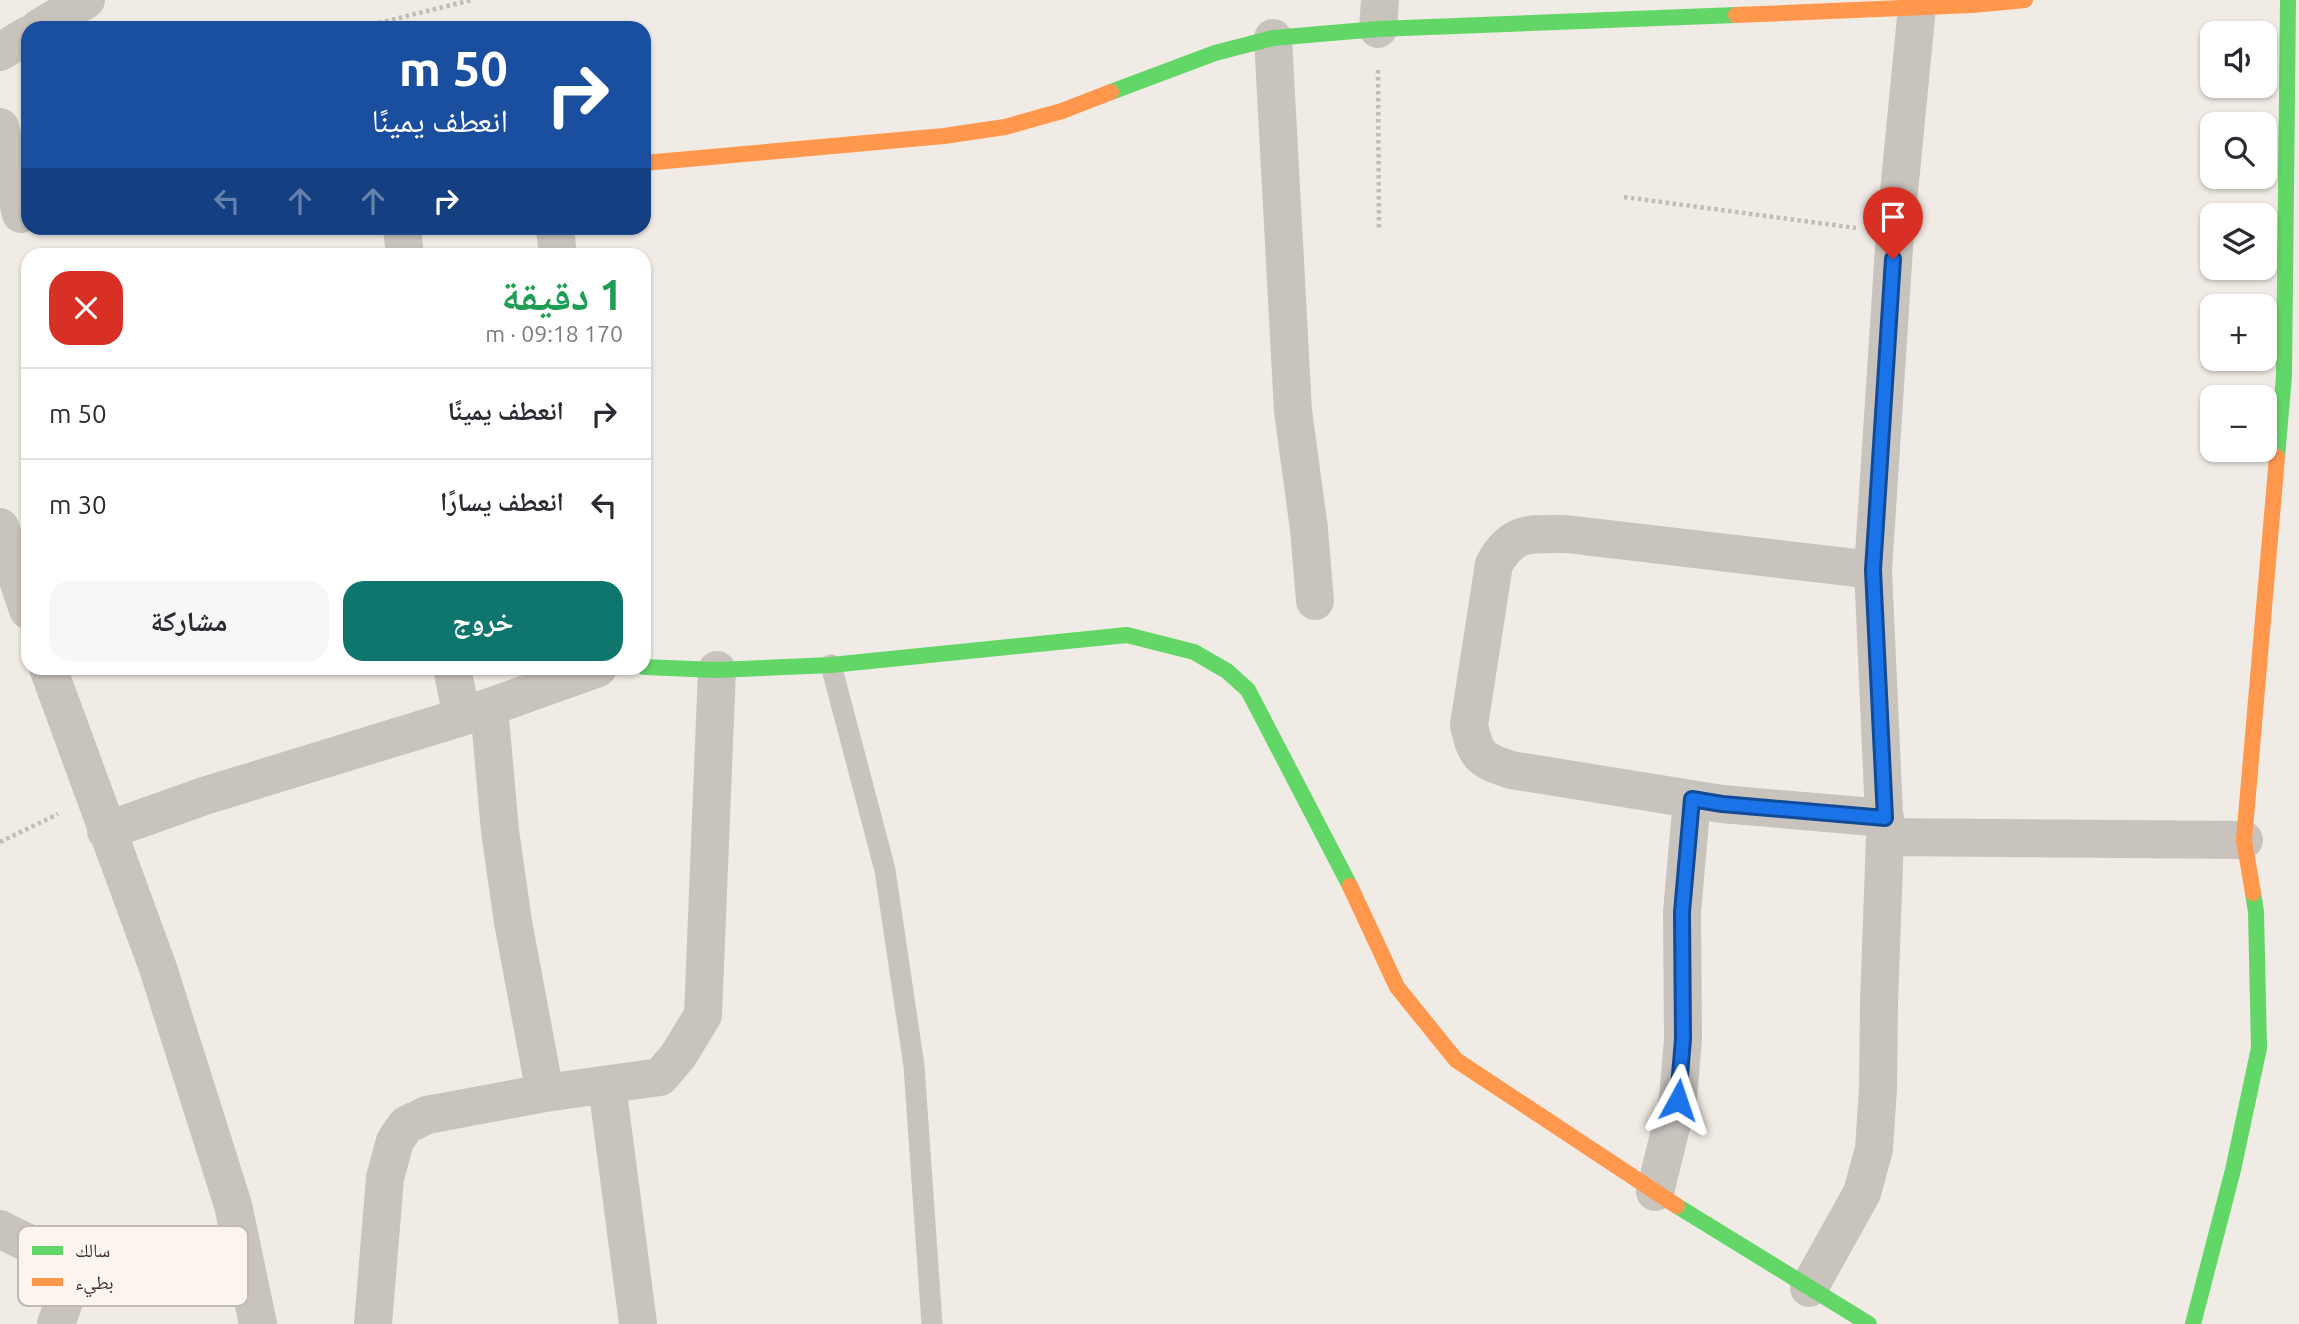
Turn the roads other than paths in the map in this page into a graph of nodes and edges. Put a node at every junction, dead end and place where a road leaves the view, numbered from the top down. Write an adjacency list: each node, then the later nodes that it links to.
1 (86, 0): 6 (street)
2 (2025, 0): 4 (street)
3 (2288, 0): 27 (street)
4 (1917, 7): 5 (street); 14 (street)
5 (1379, 14): 7 (street)
6 (51, 21)
7 (1273, 38): 11 (street); 16 (street)
8 (21, 39): 9 (street)
9 (0, 52)
10 (0, 127): 12 (street)
11 (651, 162)
12 (16, 217)
13 (0, 527): 15 (street)
14 (1873, 570): 24 (street); 26 (street)
15 (21, 589)
16 (1315, 601)
17 (831, 665): 19 (street); 30 (street); 41 (lane)
18 (651, 667): 19 (street)
19 (717, 670): 28 (street)
20 (50, 675): 25 (street)
21 (456, 675): 23 (street)
22 (579, 675): 23 (street)
23 (476, 712): 25 (street); 29 (street)
24 (1692, 799): 26 (street); 30 (street)
25 (100, 814): 31 (street)
26 (1885, 827): 27 (street); 35 (street)
27 (2244, 840): 43 (street)
28 (607, 1085): 29 (street); 40 (street)
29 (545, 1093): 39 (street)
30 (1655, 1192): 35 (street)
31 (237, 1226)
32 (0, 1228): 33 (street)
33 (18, 1239)
34 (248, 1276): 38 (street)
35 (1809, 1288): 42 (street)
36 (62, 1306): 37 (street)
37 (56, 1324)
38 (258, 1324)
39 (373, 1324)
40 (638, 1324)
41 (932, 1324)
42 (1869, 1324)
43 (2193, 1324)

